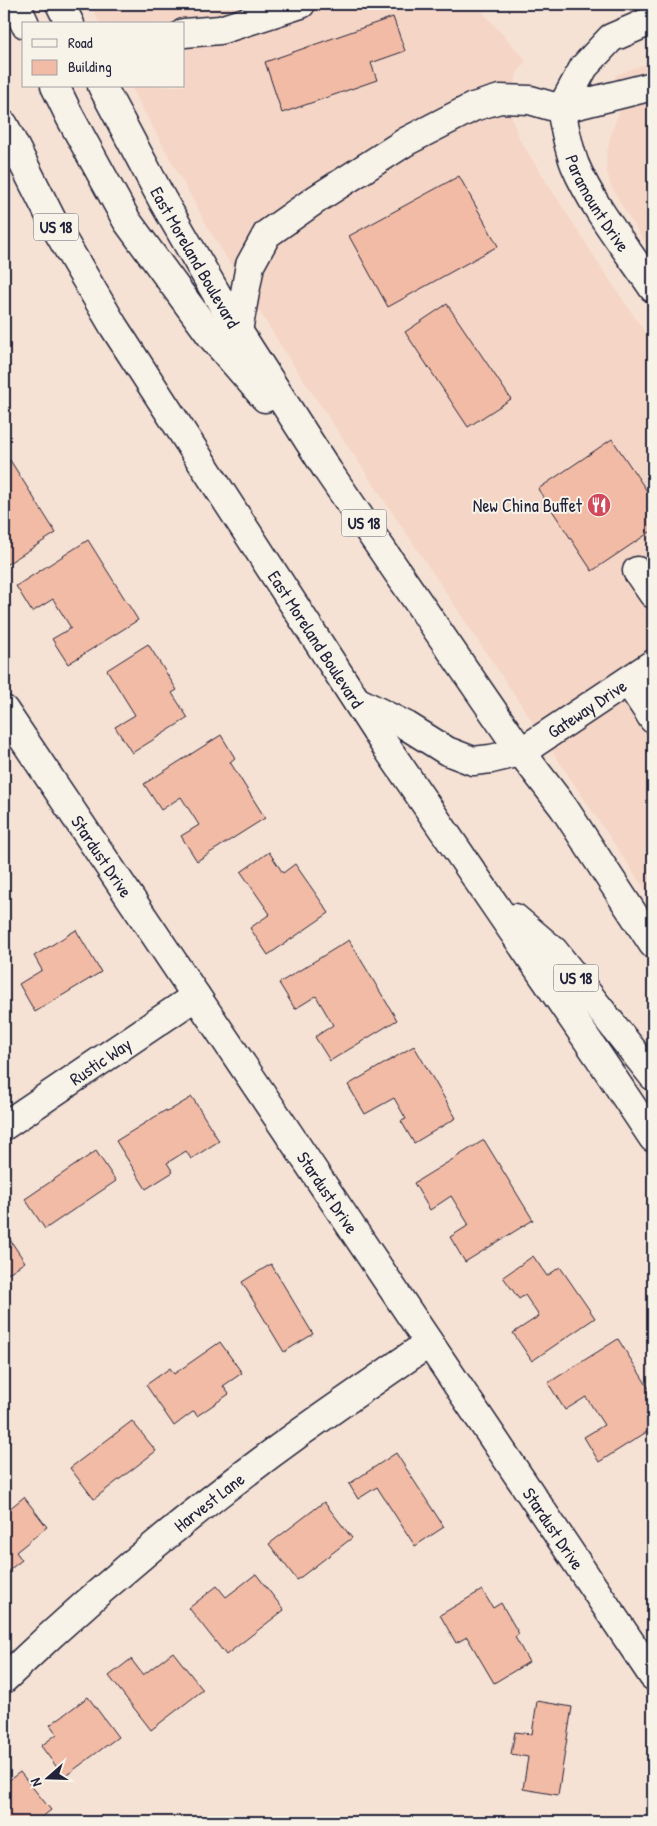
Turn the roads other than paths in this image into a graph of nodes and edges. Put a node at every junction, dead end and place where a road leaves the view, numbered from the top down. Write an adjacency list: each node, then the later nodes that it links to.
1 (16, 4): 5 (main road)
2 (60, 4): 6 (main road)
3 (302, 4): 7 (main road)
4 (653, 20): 11 (main road)
5 (24, 22)
6 (69, 22)
7 (185, 33)
8 (653, 86): 11 (main road)
9 (56, 88): 15 (main road)
10 (103, 88): 14 (main road, East Moreland Boulevard / US 18)
11 (561, 109): 13 (main road, Paramount Drive); 14 (main road)
12 (4, 124): 20 (main road, East Moreland Boulevard / US 18)
13 (653, 288)
14 (238, 331): 15 (main road, East Moreland Boulevard / US 18)
15 (328, 471): 23 (main road, East Moreland Boulevard / US 18)
16 (637, 571): 17 (main road)
17 (653, 594)
18 (653, 664): 19 (main road, Gateway Drive)
19 (628, 681): 22 (main road); 23 (main road, Gateway Drive)
20 (356, 700): 23 (main road, Gateway Drive); 24 (main road, East Moreland Boulevard / US 18)
21 (4, 710): 26 (main road, Stardust Drive)
22 (653, 719)
23 (521, 752): 25 (main road, East Moreland Boulevard / US 18)
24 (485, 892): 27 (main road, US 18); 29 (main road, East Moreland Boulevard)
25 (653, 944)
26 (196, 996): 28 (main road, Rustic Way); 30 (main road, Stardust Drive)
27 (653, 1076)
28 (4, 1126)
29 (653, 1138)
30 (429, 1343): 31 (main road, Stardust Drive); 32 (main road, Harvest Lane)
31 (653, 1676)
32 (4, 1679)

